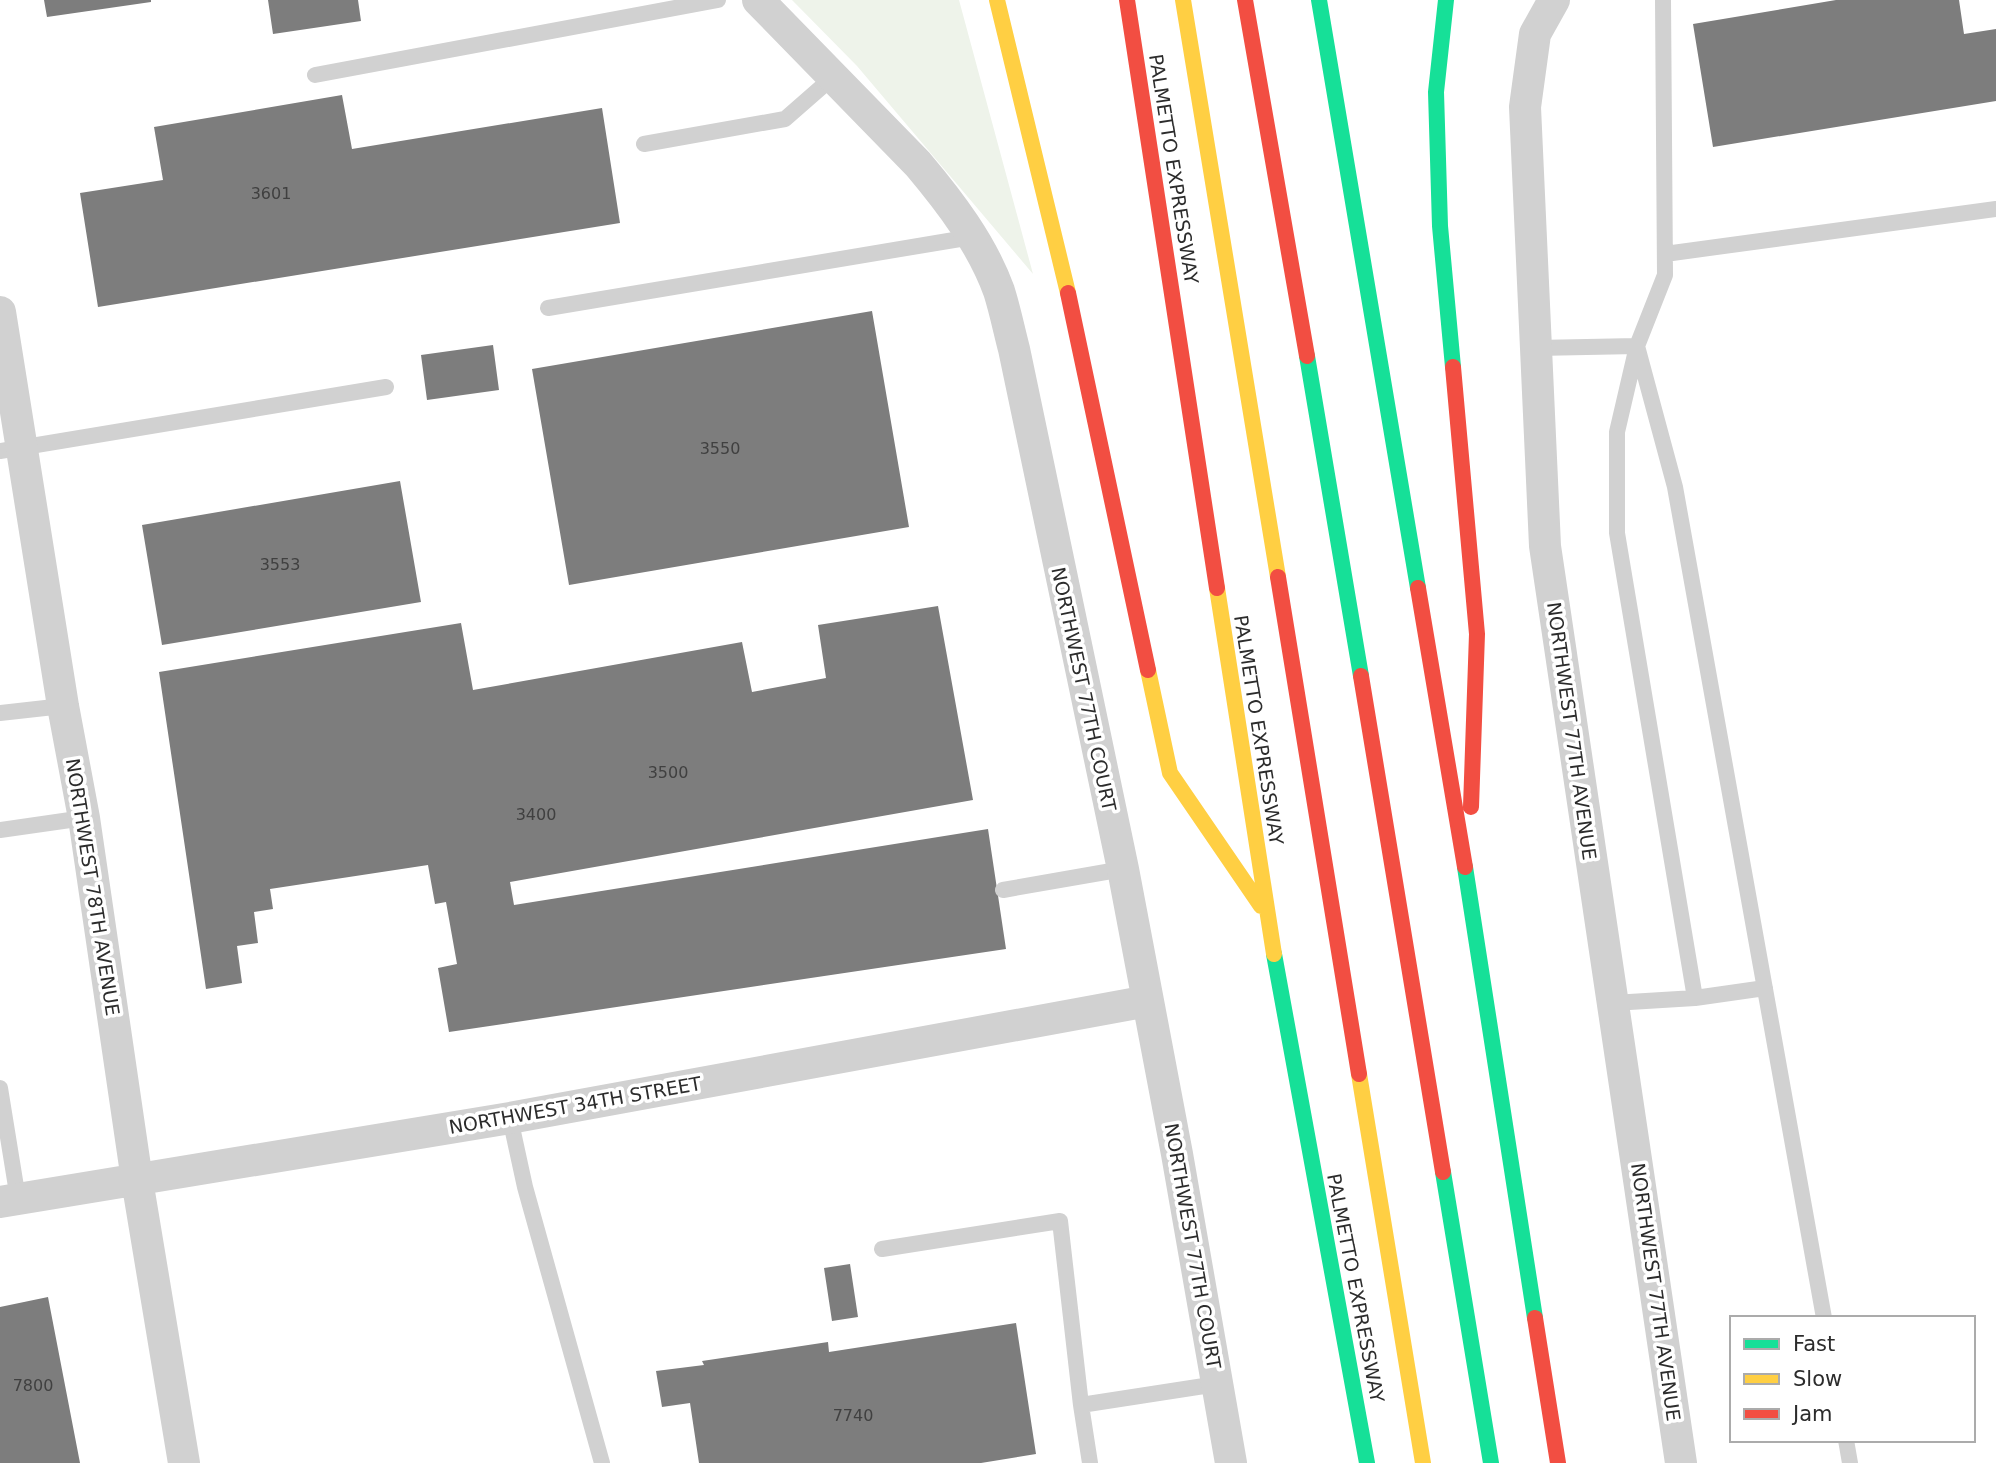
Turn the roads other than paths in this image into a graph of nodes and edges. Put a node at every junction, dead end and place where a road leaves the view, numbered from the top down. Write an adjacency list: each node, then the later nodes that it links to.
1 (718, 0): 11 (lane)
2 (758, 0): 12 (street, NORTHWEST 77TH COURT)
3 (997, 0): 30 (highway)
4 (1127, 0): 30 (highway, PALMETTO EXPRESSWAY)
5 (1183, 0): 49 (highway)
6 (1245, 0): 50 (highway)
7 (1319, 0): 28 (highway)
8 (1446, 0): 28 (highway)
9 (1554, 0): 20 (street, NORTHWEST 77TH AVENUE)
10 (1663, 0): 16 (lane)
11 (315, 75)
12 (833, 77): 13 (lane); 15 (street, NORTHWEST 77TH COURT)
13 (644, 144)
14 (1996, 209): 16 (lane)
15 (972, 237): 17 (lane); 27 (street, NORTHWEST 77TH COURT)
16 (1665, 254): 19 (lane)
17 (548, 308)
18 (0, 312): 22 (street, NORTHWEST 78TH AVENUE)
19 (1637, 346): 20 (lane); 31 (lane); 32 (lane)
20 (1536, 348): 34 (street, NORTHWEST 77TH AVENUE)
21 (387, 387): 22 (lane)
22 (11, 449): 23 (street, NORTHWEST 78TH AVENUE)
23 (63, 706): 24 (lane); 25 (street, NORTHWEST 78TH AVENUE)
24 (0, 713)
25 (84, 818): 26 (lane); 37 (street, NORTHWEST 78TH AVENUE)
26 (0, 830)
27 (1122, 869): 29 (lane); 33 (street, NORTHWEST 77TH COURT)
28 (1468, 886): 51 (highway)
29 (1003, 890)
30 (1266, 912): 48 (highway, PALMETTO EXPRESSWAY)
31 (1765, 989): 32 (lane); 40 (lane)
32 (1695, 998): 34 (lane)
33 (1148, 1001): 36 (street, NORTHWEST 34TH STREET); 41 (street, NORTHWEST 77TH COURT)
34 (1613, 1003): 52 (street, NORTHWEST 77TH AVENUE)
35 (0, 1088): 38 (lane)
36 (510, 1118): 37 (street, NORTHWEST 34TH STREET); 45 (lane)
37 (137, 1181): 38 (street, NORTHWEST 34TH STREET); 44 (street, NORTHWEST 78TH AVENUE)
38 (9, 1201)
39 (881, 1249): 42 (lane)
40 (1824, 1316)
41 (1217, 1384): 42 (lane); 47 (street, NORTHWEST 77TH COURT)
42 (1081, 1405): 46 (lane)
43 (1846, 1442): 53 (lane)
44 (184, 1463)
45 (602, 1463)
46 (1090, 1463)
47 (1231, 1463)
48 (1367, 1463)
49 (1423, 1463)
50 (1491, 1463)
51 (1558, 1463)
52 (1681, 1463)
53 (1850, 1463)

